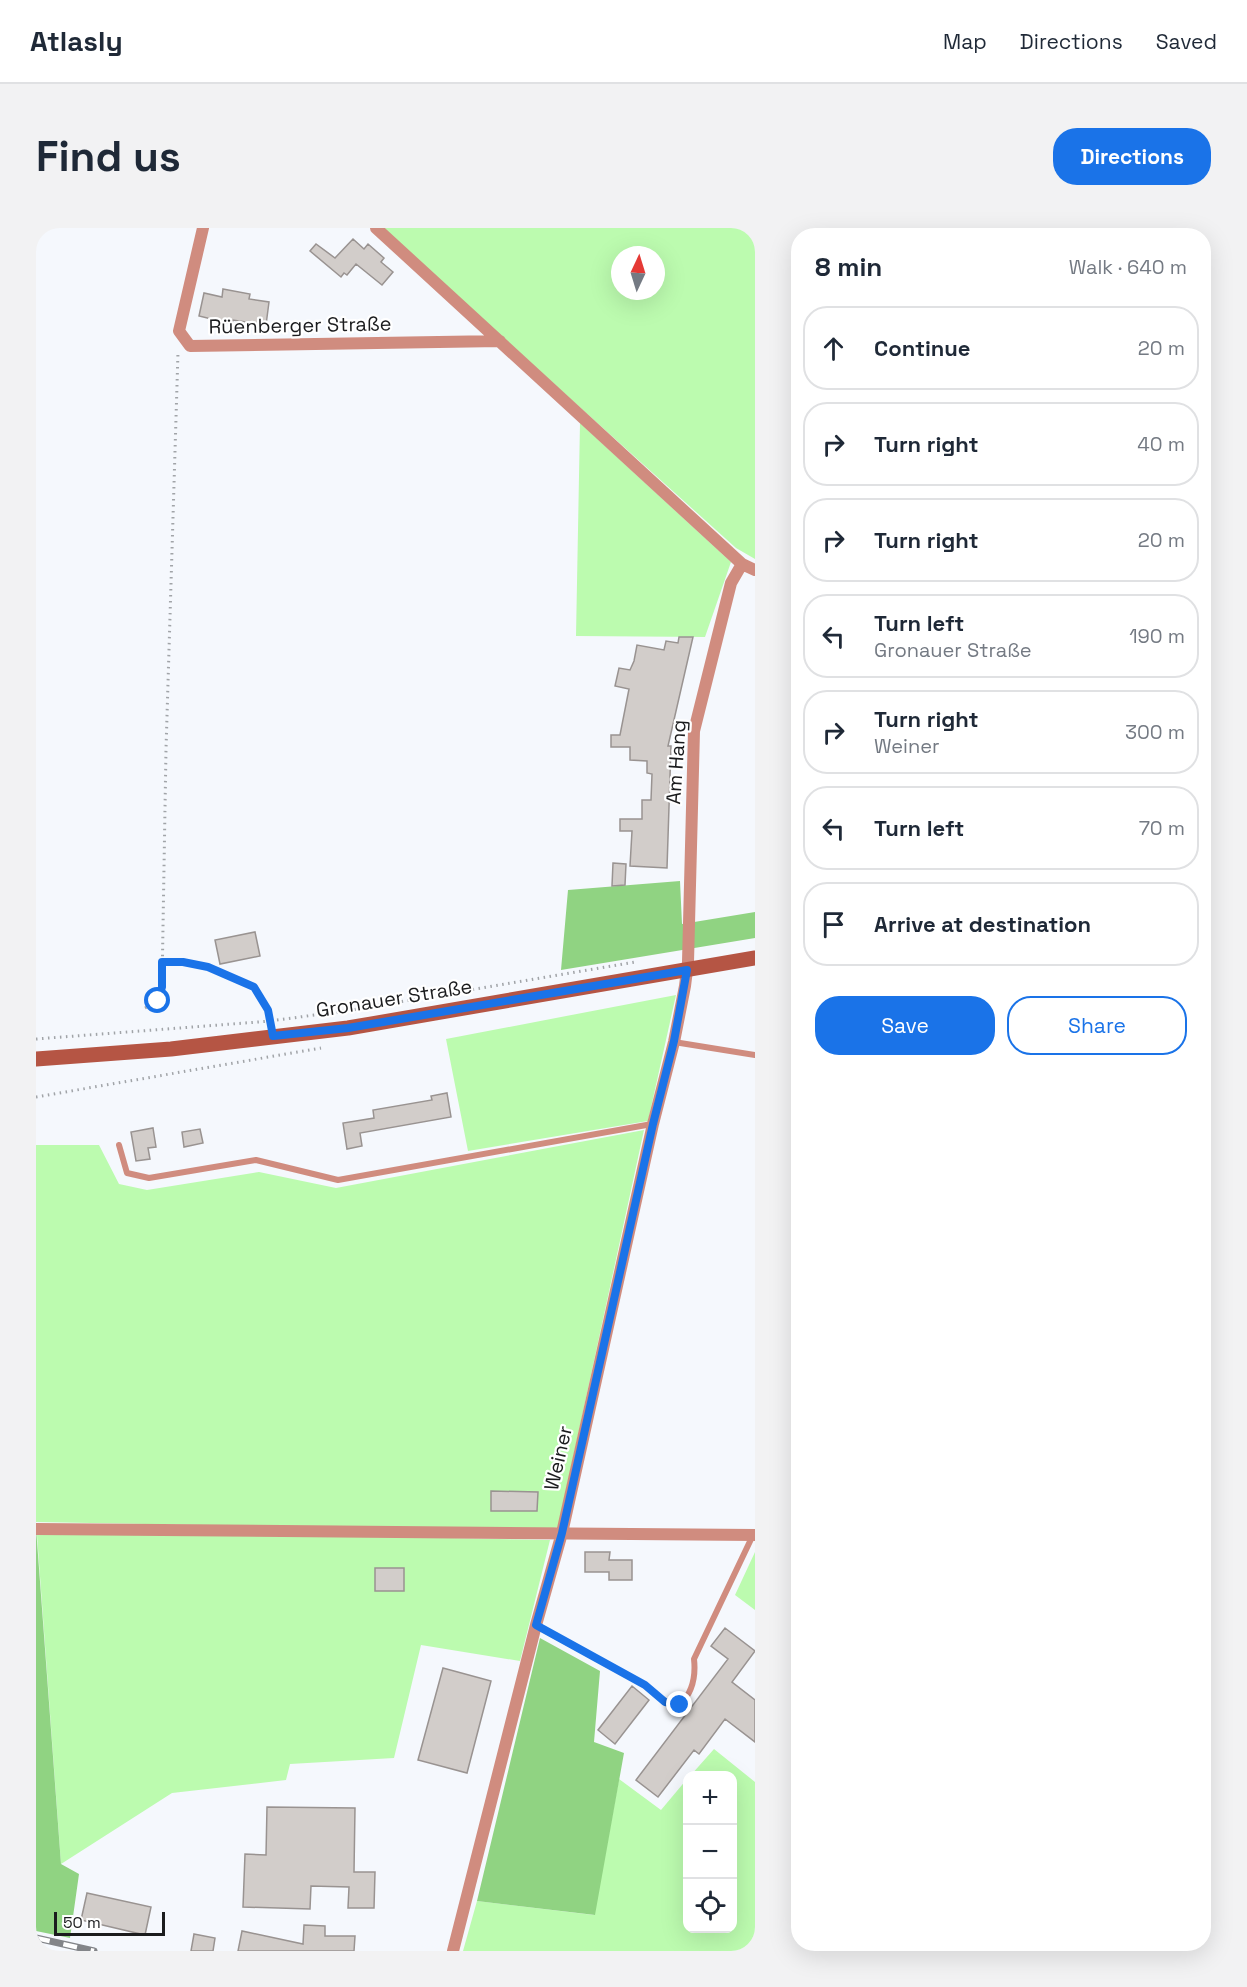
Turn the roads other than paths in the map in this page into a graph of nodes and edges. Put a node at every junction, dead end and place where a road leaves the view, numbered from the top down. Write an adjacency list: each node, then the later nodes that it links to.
1 (202, 228): 3 (street, Rüenberger Straße)
2 (376, 228): 3 (street)
3 (500, 341): 4 (street)
4 (742, 564): 5 (street); 7 (street, Am Hang)
5 (755, 570)
6 (755, 958): 7 (main road, Gronauer Straße)
7 (687, 970): 8 (street, Weiner); 10 (main road, Gronauer Straße)
8 (674, 1041): 9 (lane); 11 (street, Weiner)
9 (755, 1055)
10 (36, 1059)
11 (653, 1124): 12 (lane); 14 (street, Weiner)
12 (119, 1145)
13 (36, 1529): 14 (street)
14 (562, 1533): 15 (street); 16 (street, Weiner)
15 (754, 1535): 16 (lane)
16 (536, 1625): 17 (street, Weiner)
17 (453, 1951)

